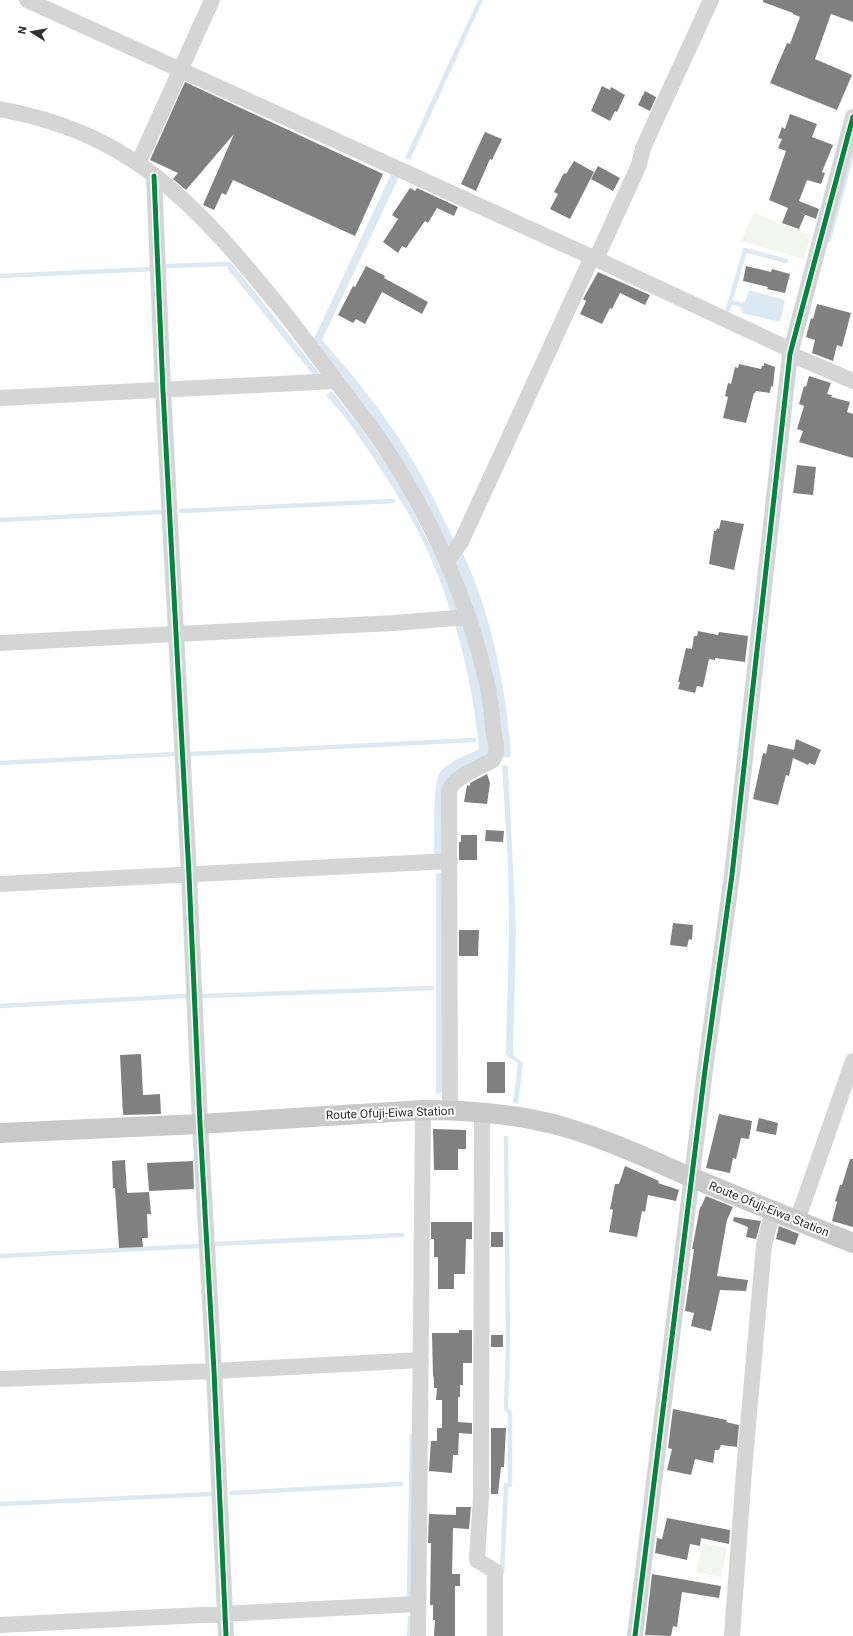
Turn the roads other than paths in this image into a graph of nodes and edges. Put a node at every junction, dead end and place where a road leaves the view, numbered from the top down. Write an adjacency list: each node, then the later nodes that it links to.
1 (27, 0): 4 (street)
2 (212, 0): 4 (street)
3 (711, 0): 9 (street)
4 (180, 69): 7 (street); 9 (street)
5 (0, 109): 7 (street)
6 (853, 117): 10 (street)
7 (138, 164): 8 (street)
8 (154, 176): 11 (street); 13 (street)
9 (594, 258): 10 (street); 15 (street)
10 (791, 352): 12 (street); 28 (street)
11 (336, 381): 13 (street); 15 (street)
12 (853, 381)
13 (163, 391): 14 (street); 17 (street)
14 (0, 398)
15 (447, 561): 16 (street)
16 (461, 618): 17 (street); 19 (street)
17 (175, 634): 18 (street); 20 (street)
18 (0, 643)
19 (450, 861): 20 (street); 24 (street)
20 (189, 875): 21 (street); 26 (street)
21 (0, 884)
22 (853, 1061): 30 (street)
23 (423, 1110): 24 (main road, Route Ofuji-Eiwa Station); 26 (main road, Route Ofuji-Eiwa Station); 32 (street)
24 (450, 1110): 25 (main road, Route Ofuji-Eiwa Station)
25 (482, 1112): 28 (main road, Route Ofuji-Eiwa Station); 40 (street)
26 (200, 1124): 27 (main road, Route Ofuji-Eiwa Station); 33 (street)
27 (0, 1133)
28 (692, 1177): 29 (main road, Route Ofuji-Eiwa Station); 41 (street)
29 (773, 1211): 30 (main road, Route Ofuji-Eiwa Station); 42 (street)
30 (797, 1221): 31 (main road, Route Ofuji-Eiwa Station)
31 (853, 1243)
32 (422, 1360): 33 (street); 35 (street)
33 (214, 1371): 34 (street); 36 (street)
34 (0, 1379)
35 (418, 1604): 36 (street); 39 (street)
36 (225, 1614): 37 (street); 38 (street)
37 (0, 1625)
38 (226, 1636)
39 (418, 1636)
40 (495, 1636)
41 (635, 1636)
42 (732, 1636)

